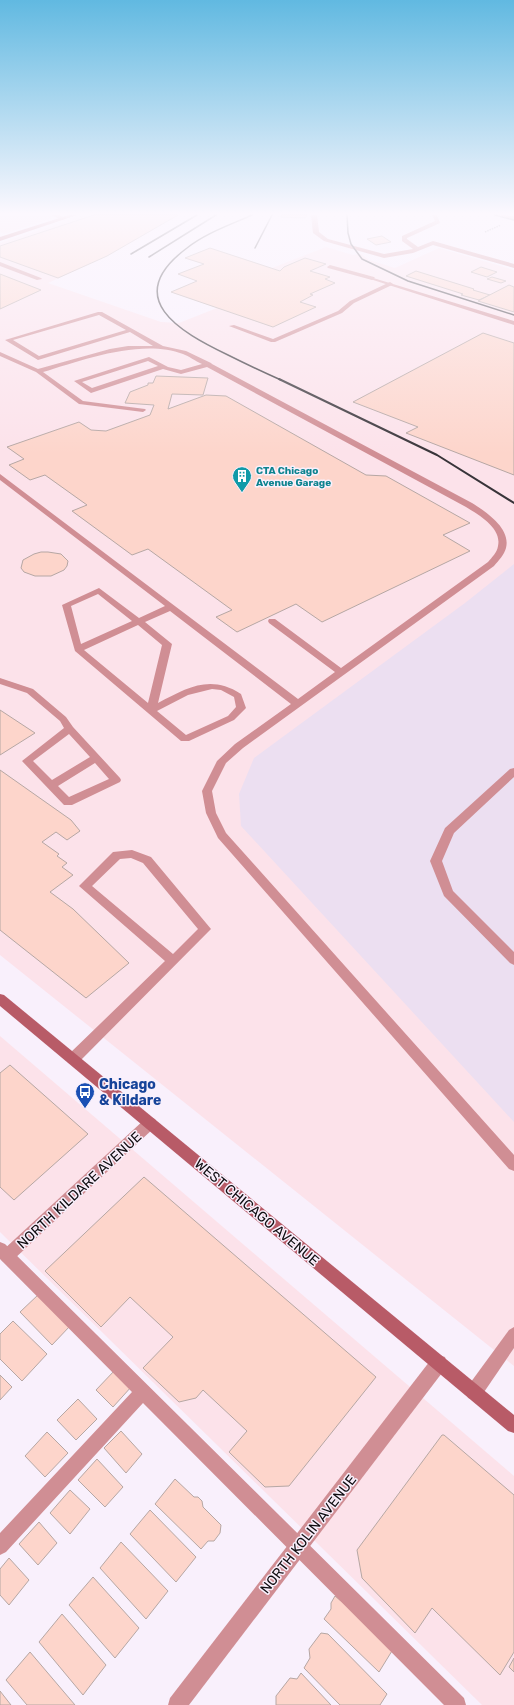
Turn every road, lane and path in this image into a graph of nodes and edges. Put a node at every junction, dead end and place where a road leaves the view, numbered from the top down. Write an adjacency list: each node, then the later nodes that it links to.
1 (368, 295): 4 (street)
2 (424, 295): 3 (street)
3 (514, 323)
4 (232, 326)
5 (132, 330): 6 (street); 7 (street); 7 (street)
6 (160, 347): 9 (street); 11 (street)
7 (23, 349): 8 (street)
8 (1, 356): 11 (street)
9 (209, 364): 10 (street); 18 (street)
10 (163, 367): 10 (street)
11 (38, 371): 12 (street)
12 (143, 410)
13 (0, 476): 14 (street)
14 (171, 607): 16 (street); 20 (street)
15 (272, 621): 18 (street)
16 (138, 622): 17 (street); 17 (street); 21 (street)
17 (78, 649): 21 (street)
18 (341, 672): 20 (street)
19 (0, 681): 22 (street)
20 (298, 704): 31 (street)
21 (151, 710): 21 (street)
22 (70, 729): 23 (street); 25 (street)
23 (96, 758): 25 (street); 25 (street)
24 (514, 772): 26 (street)
25 (51, 785)
26 (512, 955)
27 (173, 961): 27 (street); 29 (street)
28 (0, 999): 29 (main road, WEST CHICAGO AVENUE)
29 (73, 1059): 30 (main road, WEST CHICAGO AVENUE)
30 (150, 1123): 32 (street, NORTH KILDARE AVENUE); 34 (main road, WEST CHICAGO AVENUE)
31 (514, 1166)
32 (4, 1253): 35 (street)
33 (514, 1336): 36 (street)
34 (440, 1363): 36 (main road, WEST CHICAGO AVENUE); 39 (street, NORTH KOLIN AVENUE)
35 (143, 1392): 38 (street); 39 (street)
36 (474, 1392): 37 (main road, WEST CHICAGO AVENUE)
37 (514, 1425)
38 (0, 1546)
39 (298, 1546): 40 (street, NORTH KOLIN AVENUE); 41 (street)
40 (177, 1705)
41 (457, 1705)

